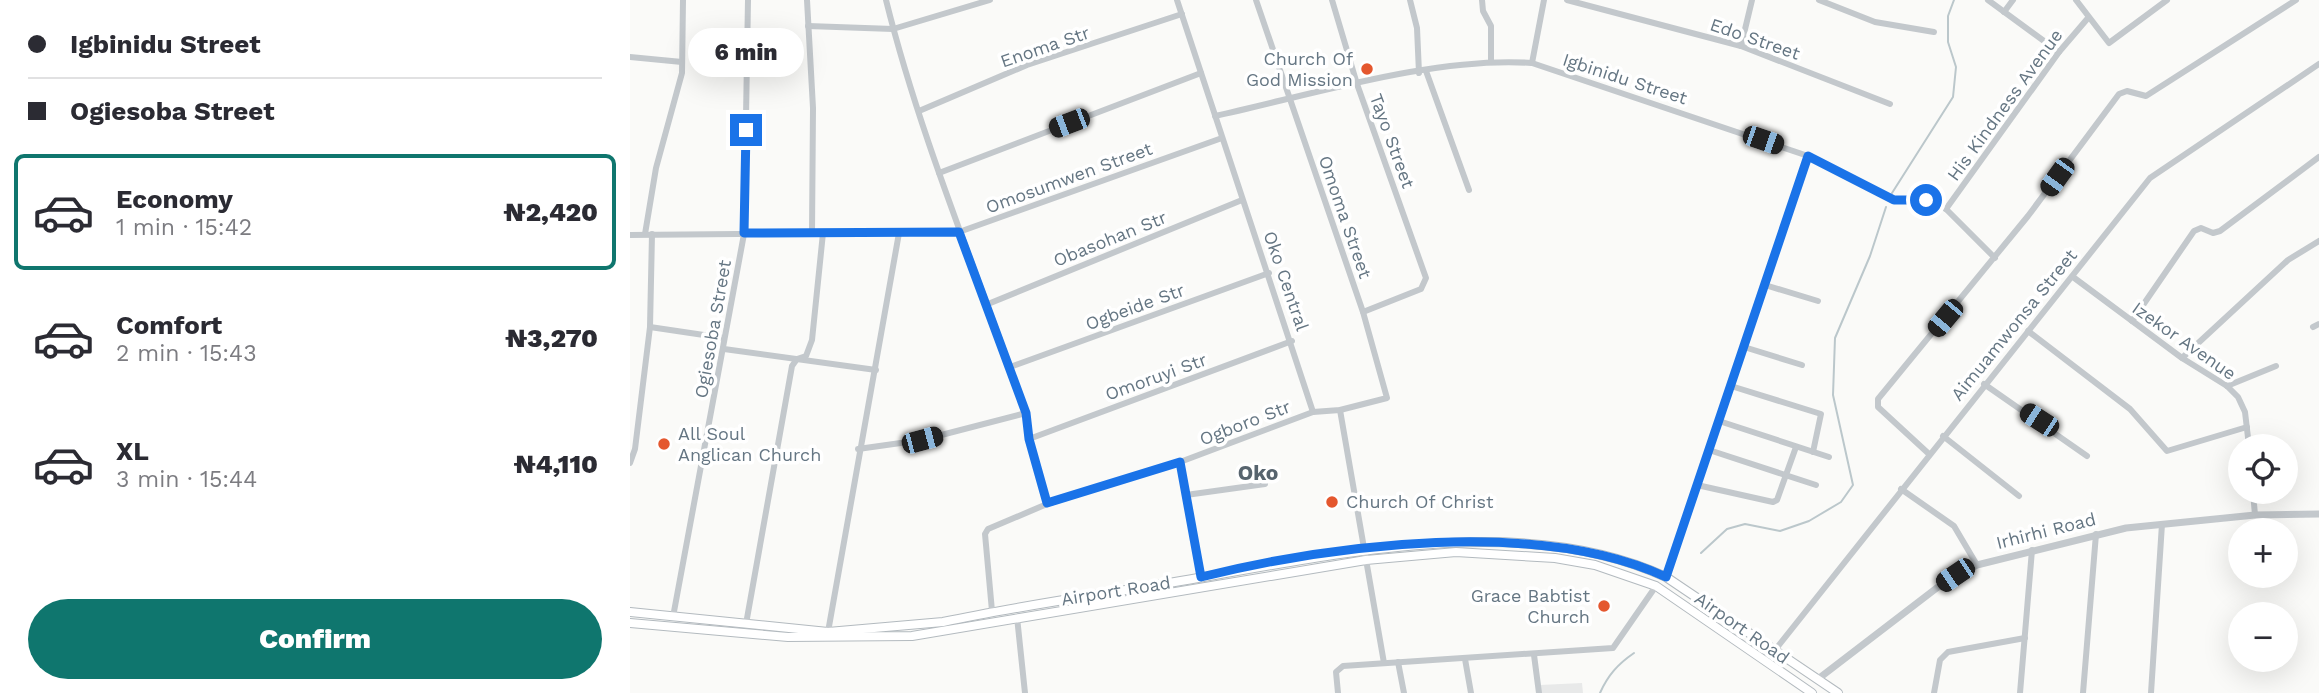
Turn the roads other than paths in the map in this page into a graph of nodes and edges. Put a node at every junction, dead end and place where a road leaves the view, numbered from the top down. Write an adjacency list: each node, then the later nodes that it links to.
1 (684, 0): 30 (street)
2 (748, 0): 49 (street, Ogiesoba Street)
3 (807, 0): 23 (street)
4 (886, 0): 24 (street)
5 (990, 0): 24 (street)
6 (1177, 0): 21 (street, Oko Central)
7 (1255, 0): 36 (street, Omoma Street)
8 (1332, 0): 35 (street, Tayo Street)
9 (1410, 0): 33 (street)
10 (1482, 0): 29 (street)
11 (1544, 0): 31 (street)
12 (1567, 0): 26 (street, Edo Street)
13 (1752, 0): 26 (street)
14 (1819, 0): 25 (street)
15 (1987, 0): 20 (street)
16 (2013, 0): 20 (street)
17 (2076, 0): 22 (street)
18 (2167, 0): 22 (street)
19 (2296, 0): 55 (street)
20 (2004, 12): 27 (street)
21 (1182, 14): 34 (street, Oko Central); 38 (street, Enoma Str)
22 (2088, 18): 27 (street, His Kindness Avenue)
23 (808, 26): 24 (street); 47 (street)
24 (893, 29): 38 (street)
25 (1934, 32)
26 (1741, 46): 37 (street, Edo Street)
27 (2059, 52): 46 (street, His Kindness Avenue)
28 (630, 57): 30 (street)
29 (1490, 60): 31 (street, Igbinidu Street); 33 (street, Igbinidu Street)
30 (682, 62): 52 (street)
31 (1532, 62): 41 (street, Igbinidu Street)
32 (2319, 64): 57 (street, Aimuamwonsa Street)
33 (1423, 72): 35 (street, Igbinidu Street); 44 (street)
34 (1201, 73): 39 (street, Oko Central); 43 (street)
35 (1357, 85): 36 (street, Igbinidu Street); 61 (street, Tayo Street)
36 (1290, 100): 39 (street, Igbinidu Street); 61 (street, Omoma Street)
37 (1890, 104)
38 (919, 111): 43 (street)
39 (1215, 116): 40 (street, Oko Central)
40 (1222, 138): 45 (street, Oko Central); 48 (street, Omosumwen Street)
41 (1808, 156): 46 (street, Igbinidu Street); 58 (street)
42 (2319, 157): 62 (street)
43 (939, 173): 48 (street)
44 (1469, 190)
45 (1242, 200): 56 (street, Oko Central); 60 (street, Obasohan Str)
46 (1946, 209): 55 (street, Igbinidu Street)
47 (812, 232): 49 (street, Omosumwen Street); 50 (street, Omosumwen Street)
48 (959, 232): 51 (street, Omosumwen Street); 60 (street)
49 (744, 233): 52 (street, Omosumwen Street); 65 (street, Ogiesoba Street)
50 (823, 233): 51 (street, Omosumwen Street); 70 (street)
51 (899, 233): 74 (street)
52 (648, 234): 53 (street, Omosumwen Street); 63 (street)
53 (630, 235)
54 (2319, 241): 69 (street)
55 (1995, 258): 90 (street)
56 (1269, 273): 66 (street, Oko Central); 73 (street, Ogbeide Str)
57 (2073, 277): 62 (street, Izekor Avenue); 64 (street, Aimuamwonsa Street)
58 (1765, 285): 59 (street); 67 (street)
59 (1818, 301)
60 (988, 304): 73 (street)
61 (1363, 312): 78 (street, Omoma Street)
62 (2132, 321): 69 (street, Izekor Avenue)
63 (650, 327): 65 (street); 94 (street)
64 (2028, 331): 75 (street, Aimuamwonsa Street); 82 (street)
65 (724, 338): 68 (street, Ogiesoba Street)
66 (1292, 341): 79 (street, Oko Central); 85 (street, Omoruyi Str)
67 (1744, 347): 71 (street); 76 (street)
68 (724, 349): 70 (street); 117 (street, Ogiesoba Street)
69 (2182, 358): 77 (street, Izekor Avenue)
70 (797, 359): 74 (street); 120 (street)
71 (1802, 365)
72 (2276, 366): 77 (street)
73 (1010, 368): 80 (street)
74 (876, 370): 87 (street)
75 (1984, 384): 84 (street, Aimuamwonsa Street); 91 (street)
76 (1731, 386): 81 (street); 89 (street)
77 (2227, 386): 82 (street, Izekor Avenue)
78 (1340, 410): 79 (street); 108 (street)
79 (1313, 412): 93 (street, Ogboro Str)
80 (1026, 413): 85 (street); 87 (street)
81 (1719, 421): 86 (street); 88 (street)
82 (2248, 427): 83 (street, Izekor Avenue)
83 (2248, 434)
84 (1943, 436): 90 (street, Aimuamwonsa Street); 101 (street)
85 (1029, 439): 102 (street)
86 (1796, 447): 89 (street); 95 (street)
87 (858, 449): 122 (street)
88 (1709, 450): 95 (street); 97 (street)
89 (1813, 452): 92 (street)
90 (1929, 454): 99 (street, Aimuamwonsa Street)
91 (2087, 456)
92 (1829, 457)
93 (1180, 462): 100 (street); 102 (street, Ogboro Str)
94 (630, 463)
95 (1786, 475): 97 (street); 98 (street)
96 (1265, 484): 100 (street)
97 (1697, 485): 113 (street)
98 (1816, 485)
99 (1901, 489): 111 (street); 124 (street, Aimuamwonsa Street)
100 (1186, 495): 112 (street)
101 (2019, 496)
102 (1047, 503): 115 (street, Ogboro Str)
103 (2254, 504): 105 (street)
104 (2319, 514): 105 (street, Irhirhi Road)
105 (2255, 515): 106 (street, Irhirhi Road)
106 (2162, 524): 107 (street, Irhirhi Road); 140 (street)
107 (2096, 534): 109 (street, Irhirhi Road); 139 (street)
108 (1363, 549): 110 (street); 112 (main road, Airport Road); 113 (main road, Airport Road)
109 (2032, 550): 111 (street, Irhirhi Road); 123 (street)
110 (1366, 560): 114 (main road, Airport Road); 118 (main road, Airport Road); 128 (street)
111 (1977, 565): 129 (street, Irhirhi Road)
112 (1201, 577): 115 (main road, Airport Road)
113 (1666, 577): 124 (main road, Airport Road)
114 (1656, 586): 125 (street); 135 (main road, Airport Road)
115 (992, 611): 122 (main road, Airport Road)
116 (630, 612): 117 (main road, Airport Road)
117 (673, 617): 120 (main road, Airport Road)
118 (1017, 617): 119 (main road, Airport Road); 130 (street)
119 (630, 623): 121 (street)
120 (746, 624): 122 (main road, Airport Road)
121 (630, 630)
122 (828, 632)
123 (2025, 638): 137 (street); 138 (street)
124 (1775, 650): 129 (main road, Airport Road)
125 (1534, 655): 126 (street); 134 (street)
126 (1465, 659): 127 (street); 133 (street)
127 (1398, 662): 128 (street); 132 (street)
128 (1384, 663): 131 (street)
129 (1818, 679): 135 (street); 136 (main road, Airport Road)
130 (1025, 693)
131 (1338, 693)
132 (1404, 693)
133 (1471, 693)
134 (1539, 693)
135 (1811, 693)
136 (1838, 693)
137 (1934, 693)
138 (2020, 693)
139 (2083, 693)
140 (2151, 693)

